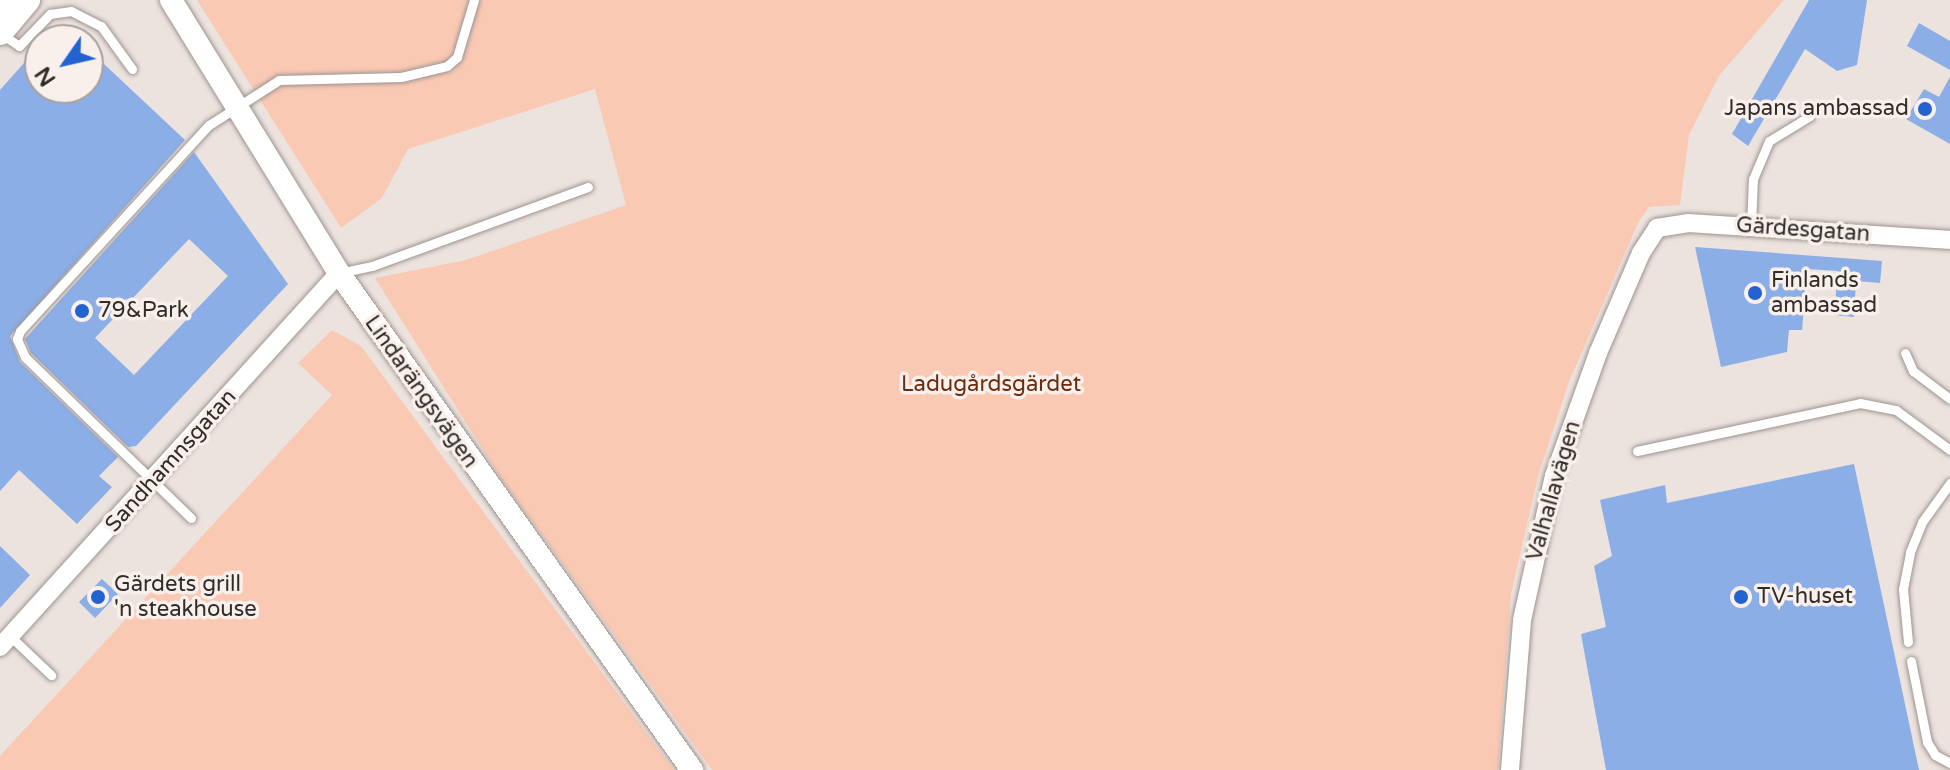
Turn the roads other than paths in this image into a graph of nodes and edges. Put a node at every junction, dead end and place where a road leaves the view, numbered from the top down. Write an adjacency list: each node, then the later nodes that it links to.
1 (27, 0): 4 (main road)
2 (171, 0): 6 (street, Lindarängsvägen)
3 (474, 0): 6 (lane)
4 (0, 32): 5 (lane)
5 (132, 69)
6 (234, 109): 12 (street, Lindarängsvägen); 17 (lane)
7 (1810, 116): 9 (lane)
8 (588, 187): 12 (lane)
9 (1751, 226): 10 (street, Gärdesgatan); 11 (street, Gärdesgatan)
10 (1657, 228): 26 (street, Valhallavägen)
11 (1950, 240)
12 (339, 273): 17 (street, Sandhamnsgatan); 25 (street, Lindarängsvägen)
13 (1905, 353): 14 (lane)
14 (1950, 399)
15 (1950, 450): 16 (lane)
16 (1637, 451)
17 (153, 482): 19 (lane); 20 (street, Sandhamnsgatan)
18 (1950, 483): 21 (lane)
19 (191, 518)
20 (5, 642): 23 (lane)
21 (1908, 642)
22 (1911, 661): 24 (lane)
23 (51, 675)
24 (1950, 763)
25 (692, 770)
26 (1510, 770)

